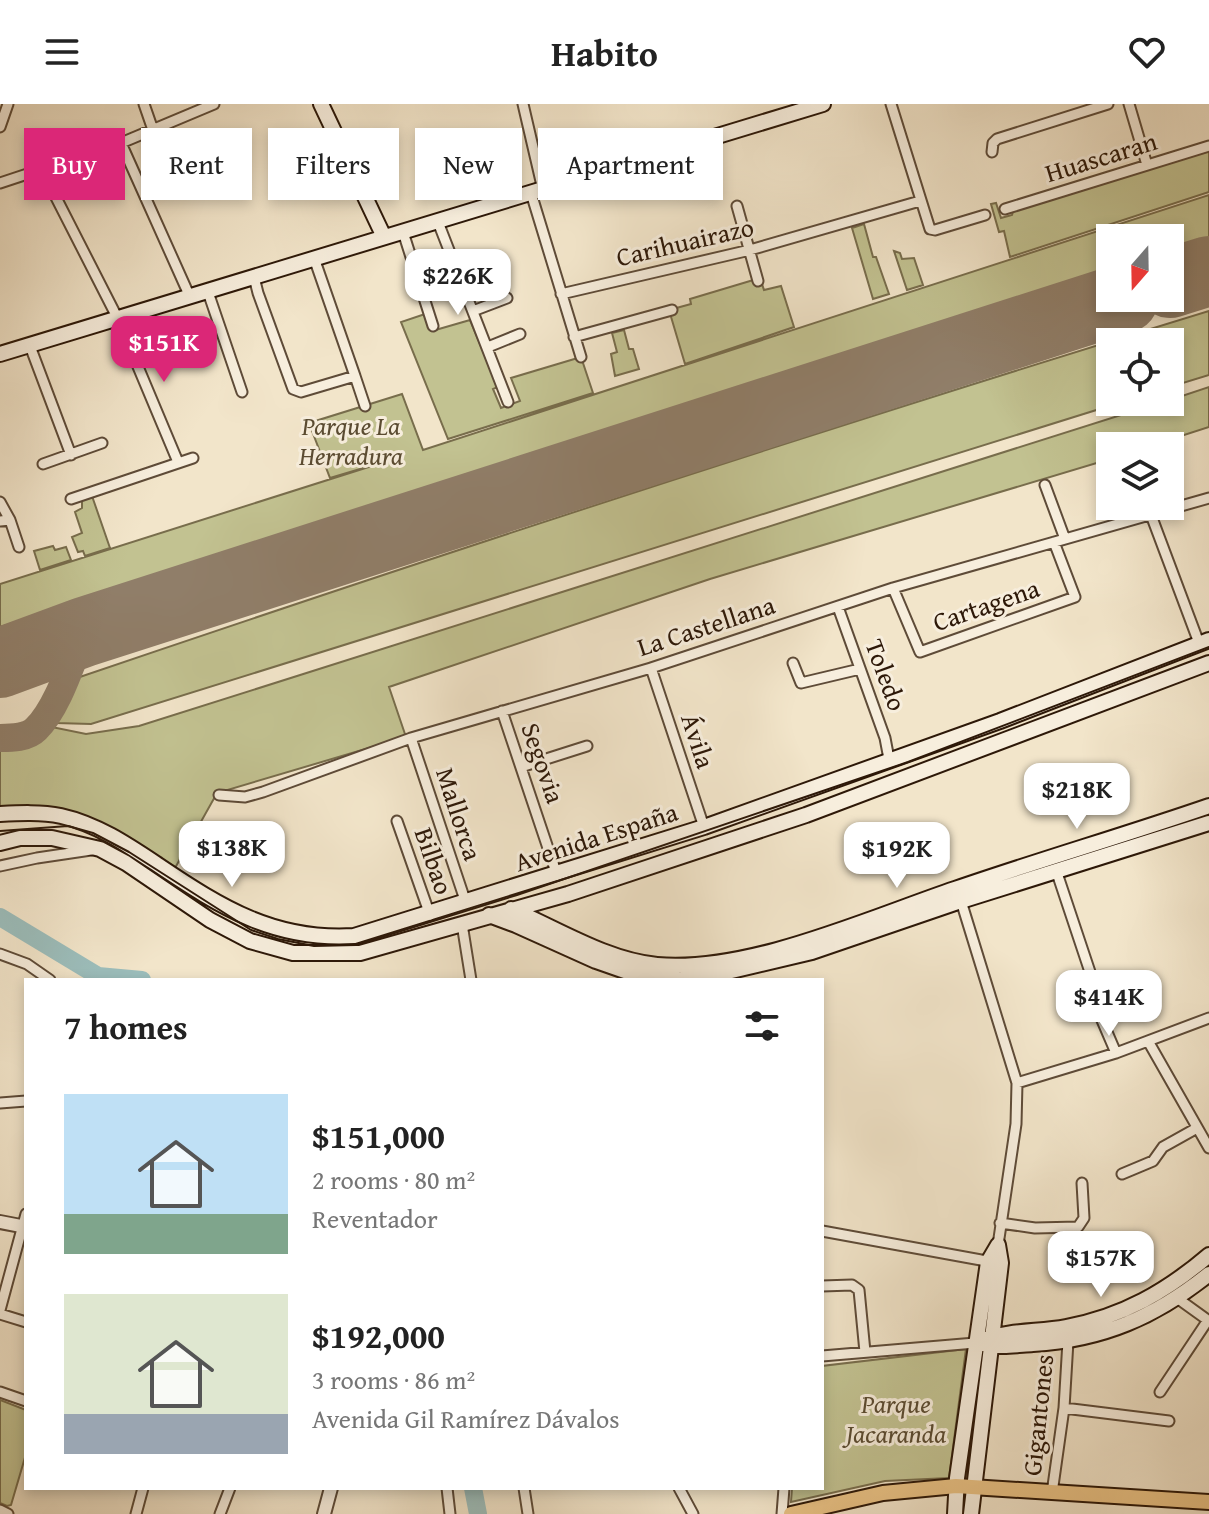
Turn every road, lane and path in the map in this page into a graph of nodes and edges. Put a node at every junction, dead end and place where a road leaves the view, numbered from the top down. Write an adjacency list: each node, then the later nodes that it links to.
1 (8, 104): 11 (street)
2 (144, 104): 13 (street)
3 (214, 104): 10 (street)
4 (321, 104): 15 (main road)
5 (523, 104): 22 (street)
6 (823, 104): 22 (main road)
7 (891, 104): 25 (street)
8 (1108, 104): 18 (street)
9 (1129, 104): 19 (street)
10 (194, 108): 14 (street)
11 (2, 114): 12 (street)
12 (0, 127)
13 (152, 128)
14 (157, 128)
15 (333, 128)
16 (1209, 146): 19 (street, Huascaran)
17 (125, 152): 40 (street)
18 (992, 152)
19 (1147, 165): 27 (street, Huascaran)
20 (24, 176): 21 (street)
21 (0, 183)
22 (537, 191): 29 (main road); 39 (street)
23 (57, 200): 44 (street)
24 (367, 200): 31 (main road)
25 (920, 201): 28 (street); 32 (street, Carihuairazo)
26 (737, 206): 32 (street)
27 (1005, 209)
28 (985, 215)
29 (438, 222): 30 (main road); 35 (street)
30 (403, 232): 31 (main road); 45 (street)
31 (384, 237): 33 (main road)
32 (750, 250): 37 (street); 39 (street, Carihuairazo)
33 (314, 258): 36 (main road); 52 (street)
34 (491, 262): 35 (street)
35 (458, 275): 43 (street)
36 (254, 277): 38 (main road); 52 (street)
37 (758, 281)
38 (208, 292): 40 (main road); 53 (street)
39 (561, 294): 47 (street)
40 (190, 297): 44 (main road)
41 (507, 298): 43 (street)
42 (672, 310): 47 (street)
43 (473, 311): 49 (street)
44 (118, 319): 48 (main road); 59 (street)
45 (433, 326)
46 (520, 334): 49 (street)
47 (574, 337): 51 (street)
48 (30, 346): 50 (main road); 57 (street)
49 (488, 347): 54 (street)
50 (0, 354)
51 (581, 357)
52 (355, 376): 55 (street)
53 (242, 392)
54 (508, 402)
55 (365, 406)
56 (102, 443): 57 (street)
57 (71, 455): 60 (street)
58 (193, 458): 59 (street)
59 (178, 462): 63 (street)
60 (43, 464)
61 (1045, 485): 69 (street)
62 (1209, 498): 65 (street, La Castellana)
63 (71, 499)
64 (0, 502): 68 (street)
65 (1184, 505)
66 (1133, 520): 69 (street, La Castellana)
67 (1153, 520): 74 (street)
68 (5, 521): 71 (street)
69 (1065, 539): 70 (street, La Castellana)
70 (1054, 542): 72 (street, La Castellana); 72 (street, Cartagena)
71 (19, 547)
72 (893, 588): 73 (street, La Castellana)
73 (838, 607): 77 (street, La Castellana); 78 (street, Toledo)
74 (1204, 641): 82 (main road, Avenida España)
75 (793, 663): 78 (street)
76 (1209, 663): 95 (main road, Avenida España)
77 (651, 668): 79 (street, La Castellana); 89 (street, Ávila)
78 (860, 669): 82 (street, Toledo)
79 (502, 711): 80 (street, La Castellana); 83 (street, Segovia)
80 (411, 738): 84 (street, La Castellana); 98 (street, Mallorca)
81 (587, 746): 83 (street)
82 (889, 759): 89 (main road, Avenida España)
83 (521, 767): 94 (street, Segovia)
84 (219, 795)
85 (1209, 806): 96 (main road)
86 (0, 814): 100 (main road, Avenida España)
87 (397, 821): 100 (street, Bilbao)
88 (1209, 823): 93 (main road)
89 (704, 827): 94 (main road, Avenida España)
90 (0, 843): 91 (main road, Avenida España)
91 (100, 849): 92 (street); 102 (main road, Avenida España)
92 (0, 866)
93 (1057, 873): 96 (main road); 113 (street)
94 (557, 875): 97 (main road, Avenida España)
95 (568, 894): 99 (main road, Avenida España); 104 (main road)
96 (958, 895): 103 (main road); 114 (street)
97 (485, 897): 98 (main road, Avenida España); 99 (main road)
98 (466, 903): 100 (main road, Avenida España)
99 (512, 910): 101 (main road, Avenida España); 104 (main road)
100 (430, 915)
101 (489, 915): 102 (main road, Avenida España); 106 (main road)
102 (462, 924): 108 (street)
103 (852, 932): 106 (main road); 110 (main road)
104 (568, 934): 106 (main road)
105 (0, 954): 107 (street)
106 (612, 967): 109 (main road)
107 (47, 978)
108 (471, 978)
109 (659, 978)
110 (697, 978)
111 (1209, 1018): 112 (street)
112 (1148, 1041): 113 (street); 117 (street)
113 (1116, 1053): 114 (street)
114 (1017, 1083): 123 (street)
115 (24, 1101): 116 (street)
116 (0, 1103)
117 (1197, 1128): 118 (street); 119 (street)
118 (1209, 1148)
119 (1122, 1174)
120 (1082, 1183): 123 (street)
121 (0, 1222): 122 (street)
122 (24, 1223)
123 (1000, 1223): 126 (street)
124 (24, 1227): 132 (street)
125 (824, 1231): 128 (street)
126 (998, 1245): 128 (main road)
127 (1209, 1255): 135 (main road)
128 (994, 1262): 135 (main road); 137 (main road)
129 (1209, 1274): 131 (main road)
130 (824, 1286): 138 (street)
131 (1177, 1298): 134 (street); 136 (main road)
132 (0, 1312): 133 (street)
133 (24, 1321)
134 (1208, 1321): 141 (street)
135 (992, 1341): 136 (main road); 137 (main road); 146 (main road)
136 (1068, 1341): 143 (street, Gigantones)
137 (975, 1343): 138 (street); 145 (main road)
138 (865, 1352): 139 (street)
139 (824, 1356)
140 (0, 1392): 142 (street)
141 (1160, 1392)
142 (24, 1400)
143 (1064, 1408): 144 (street); 154 (street, Gigantones)
144 (1169, 1421)
145 (956, 1486): 146 (main road); 165 (main road); 166 (main road)
146 (974, 1486): 154 (main road); 167 (main road)
147 (142, 1490): 158 (street)
148 (229, 1490): 159 (street)
149 (330, 1490): 160 (street)
150 (447, 1490): 161 (street)
151 (524, 1490): 162 (street)
152 (680, 1490): 163 (street)
153 (784, 1490): 164 (street)
154 (1052, 1493): 155 (main road)
155 (1209, 1502)
156 (0, 1510): 157 (street)
157 (8, 1514)
158 (136, 1514)
159 (220, 1514)
160 (324, 1514)
161 (450, 1514)
162 (528, 1514)
163 (693, 1514)
164 (782, 1514)
165 (791, 1514)
166 (955, 1514)
167 (971, 1514)

